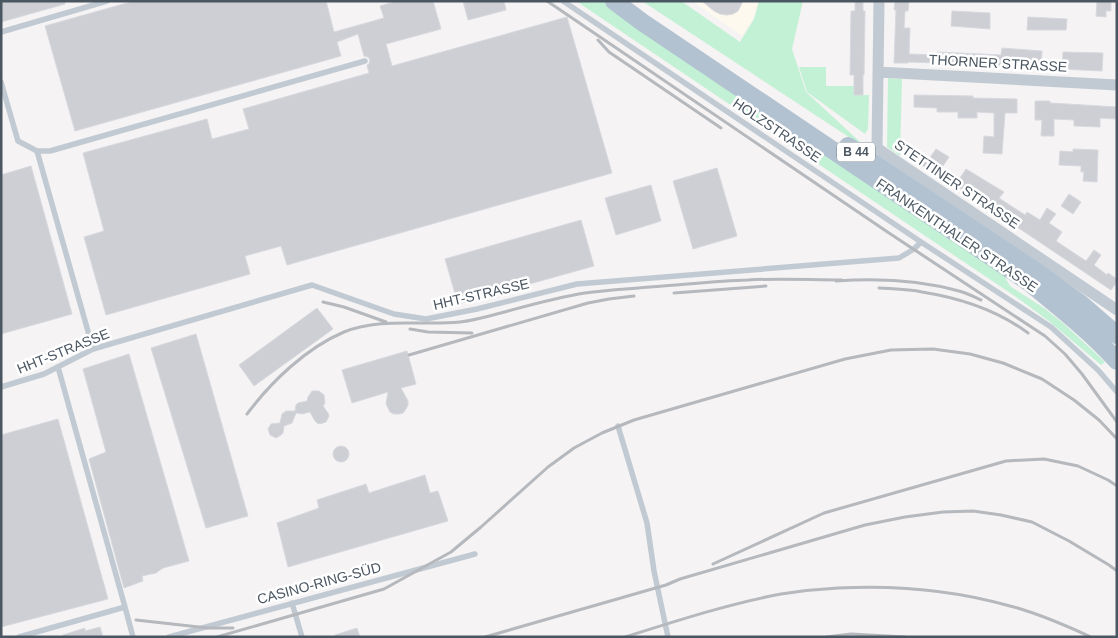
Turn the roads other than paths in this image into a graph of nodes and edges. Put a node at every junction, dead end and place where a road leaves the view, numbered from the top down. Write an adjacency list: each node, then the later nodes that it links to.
1 (107, 1): 6 (lane)
2 (562, 1): 12 (lane, HOLZSTRASSE)
3 (614, 1): 16 (main road, FRANKENTHALER STRASSE / B 44)
4 (632, 1): 14 (main road, FRANKENTHALER STRASSE / B 44)
5 (879, 1): 8 (street, STETTINER STRASSE)
6 (1, 32)
7 (365, 61): 11 (lane)
8 (878, 72): 10 (street, THORNER STRASSE); 13 (street, STETTINER STRASSE)
9 (1, 82): 11 (lane)
10 (1117, 85)
11 (36, 150): 15 (lane)
12 (921, 242): 15 (lane, HHT-STRASSE); 19 (lane, HOLZSTRASSE)
13 (1117, 310)
14 (1117, 335)
15 (93, 349): 17 (lane, HHT-STRASSE)
16 (1117, 361)
17 (58, 367): 18 (lane, HHT-STRASSE); 23 (lane)
18 (1, 387)
19 (1117, 392)
20 (618, 426): 28 (lane)
21 (475, 554): 22 (lane, CASINO-RING-SÜD)
22 (292, 603): 26 (lane, CASINO-RING-SÜD); 27 (lane)
23 (125, 607): 24 (lane); 25 (lane)
24 (19, 637)
25 (133, 637)
26 (169, 637)
27 (302, 637)
28 (668, 637)

